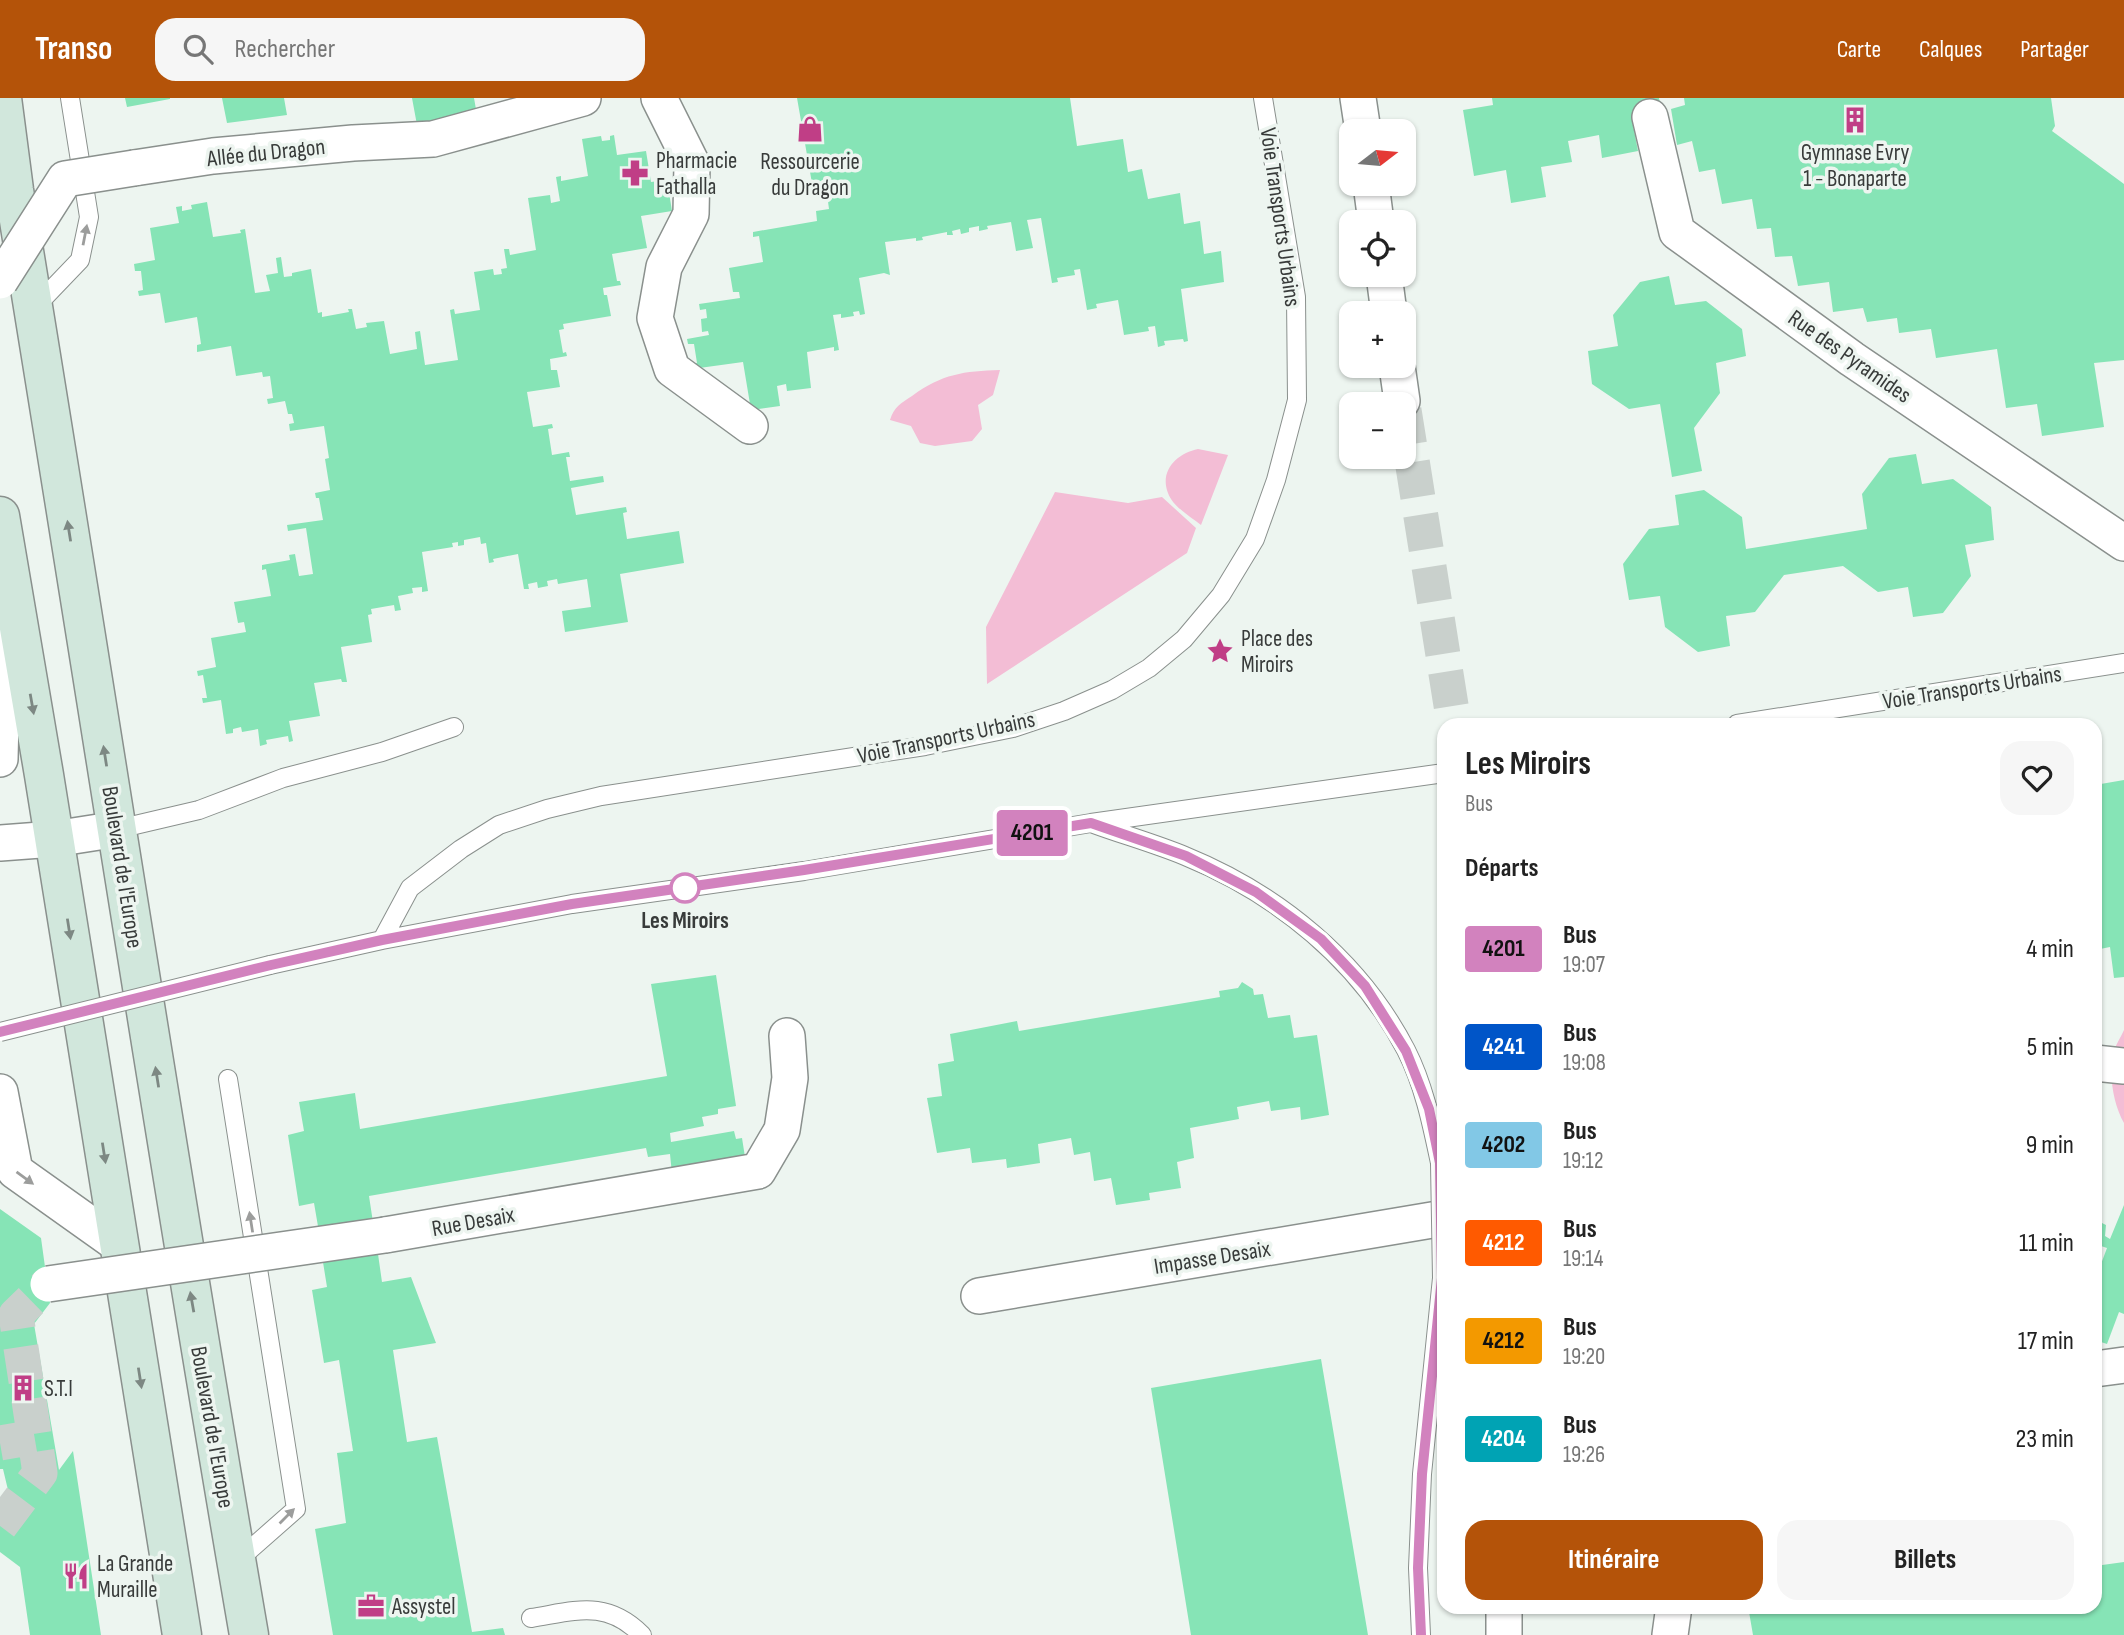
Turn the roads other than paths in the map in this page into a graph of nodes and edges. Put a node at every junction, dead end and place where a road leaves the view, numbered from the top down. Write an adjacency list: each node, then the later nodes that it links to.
1 (2, 98): 11 (main road, Boulevard de l'Europe)
2 (70, 98): 11 (lane, one-way to 2)
3 (583, 98): 7 (street, Allée du Dragon)
4 (659, 98): 12 (street)
5 (1263, 98): 24 (lane, Voie Transports Urbains)
6 (1358, 98): 9 (street)
7 (536, 105): 10 (street, Allée du Dragon, bridge)
8 (1650, 117): 14 (street, Rue des Pyramides)
9 (1361, 119)
10 (0, 281)
11 (34, 308): 21 (main road, Boulevard de l'Europe, one-way to 11)
12 (750, 426)
13 (3, 533): 18 (street); 22 (main road, one-way to 22)
14 (2124, 543)
15 (2124, 663): 16 (lane, Voie Transports Urbains)
16 (1775, 718)
17 (454, 727): 21 (lane)
18 (0, 759)
19 (1437, 774): 20 (lane)
20 (1091, 823): 24 (lane); 31 (lane, bridge)
21 (118, 829): 22 (street); 39 (main road, Boulevard de l'Europe, one-way to 21)
22 (54, 839): 23 (street); 33 (main road, one-way to 33)
23 (0, 843)
24 (382, 940): 25 (lane, bridge)
25 (0, 1032)
26 (787, 1036): 34 (street, Rue Desaix, bridge)
27 (2102, 1064): 28 (street)
28 (2124, 1066)
29 (228, 1079): 39 (lane, one-way to 29)
30 (2, 1108): 33 (street, one-way to 33)
31 (1437, 1148)
32 (1437, 1219): 35 (street, Impasse Desaix)
33 (119, 1245): 43 (main road, one-way to 43)
34 (48, 1284)
35 (979, 1296)
36 (1437, 1327): 46 (lane, bridge)
37 (2124, 1365): 38 (street)
38 (2102, 1368)
39 (236, 1561): 44 (main road, Boulevard de l'Europe)
40 (1504, 1614): 47 (street)
41 (1673, 1614): 48 (street)
42 (531, 1618): 45 (lane)
43 (182, 1635)
44 (249, 1635)
45 (642, 1635)
46 (1421, 1635)
47 (1504, 1635)
48 (1670, 1635)

